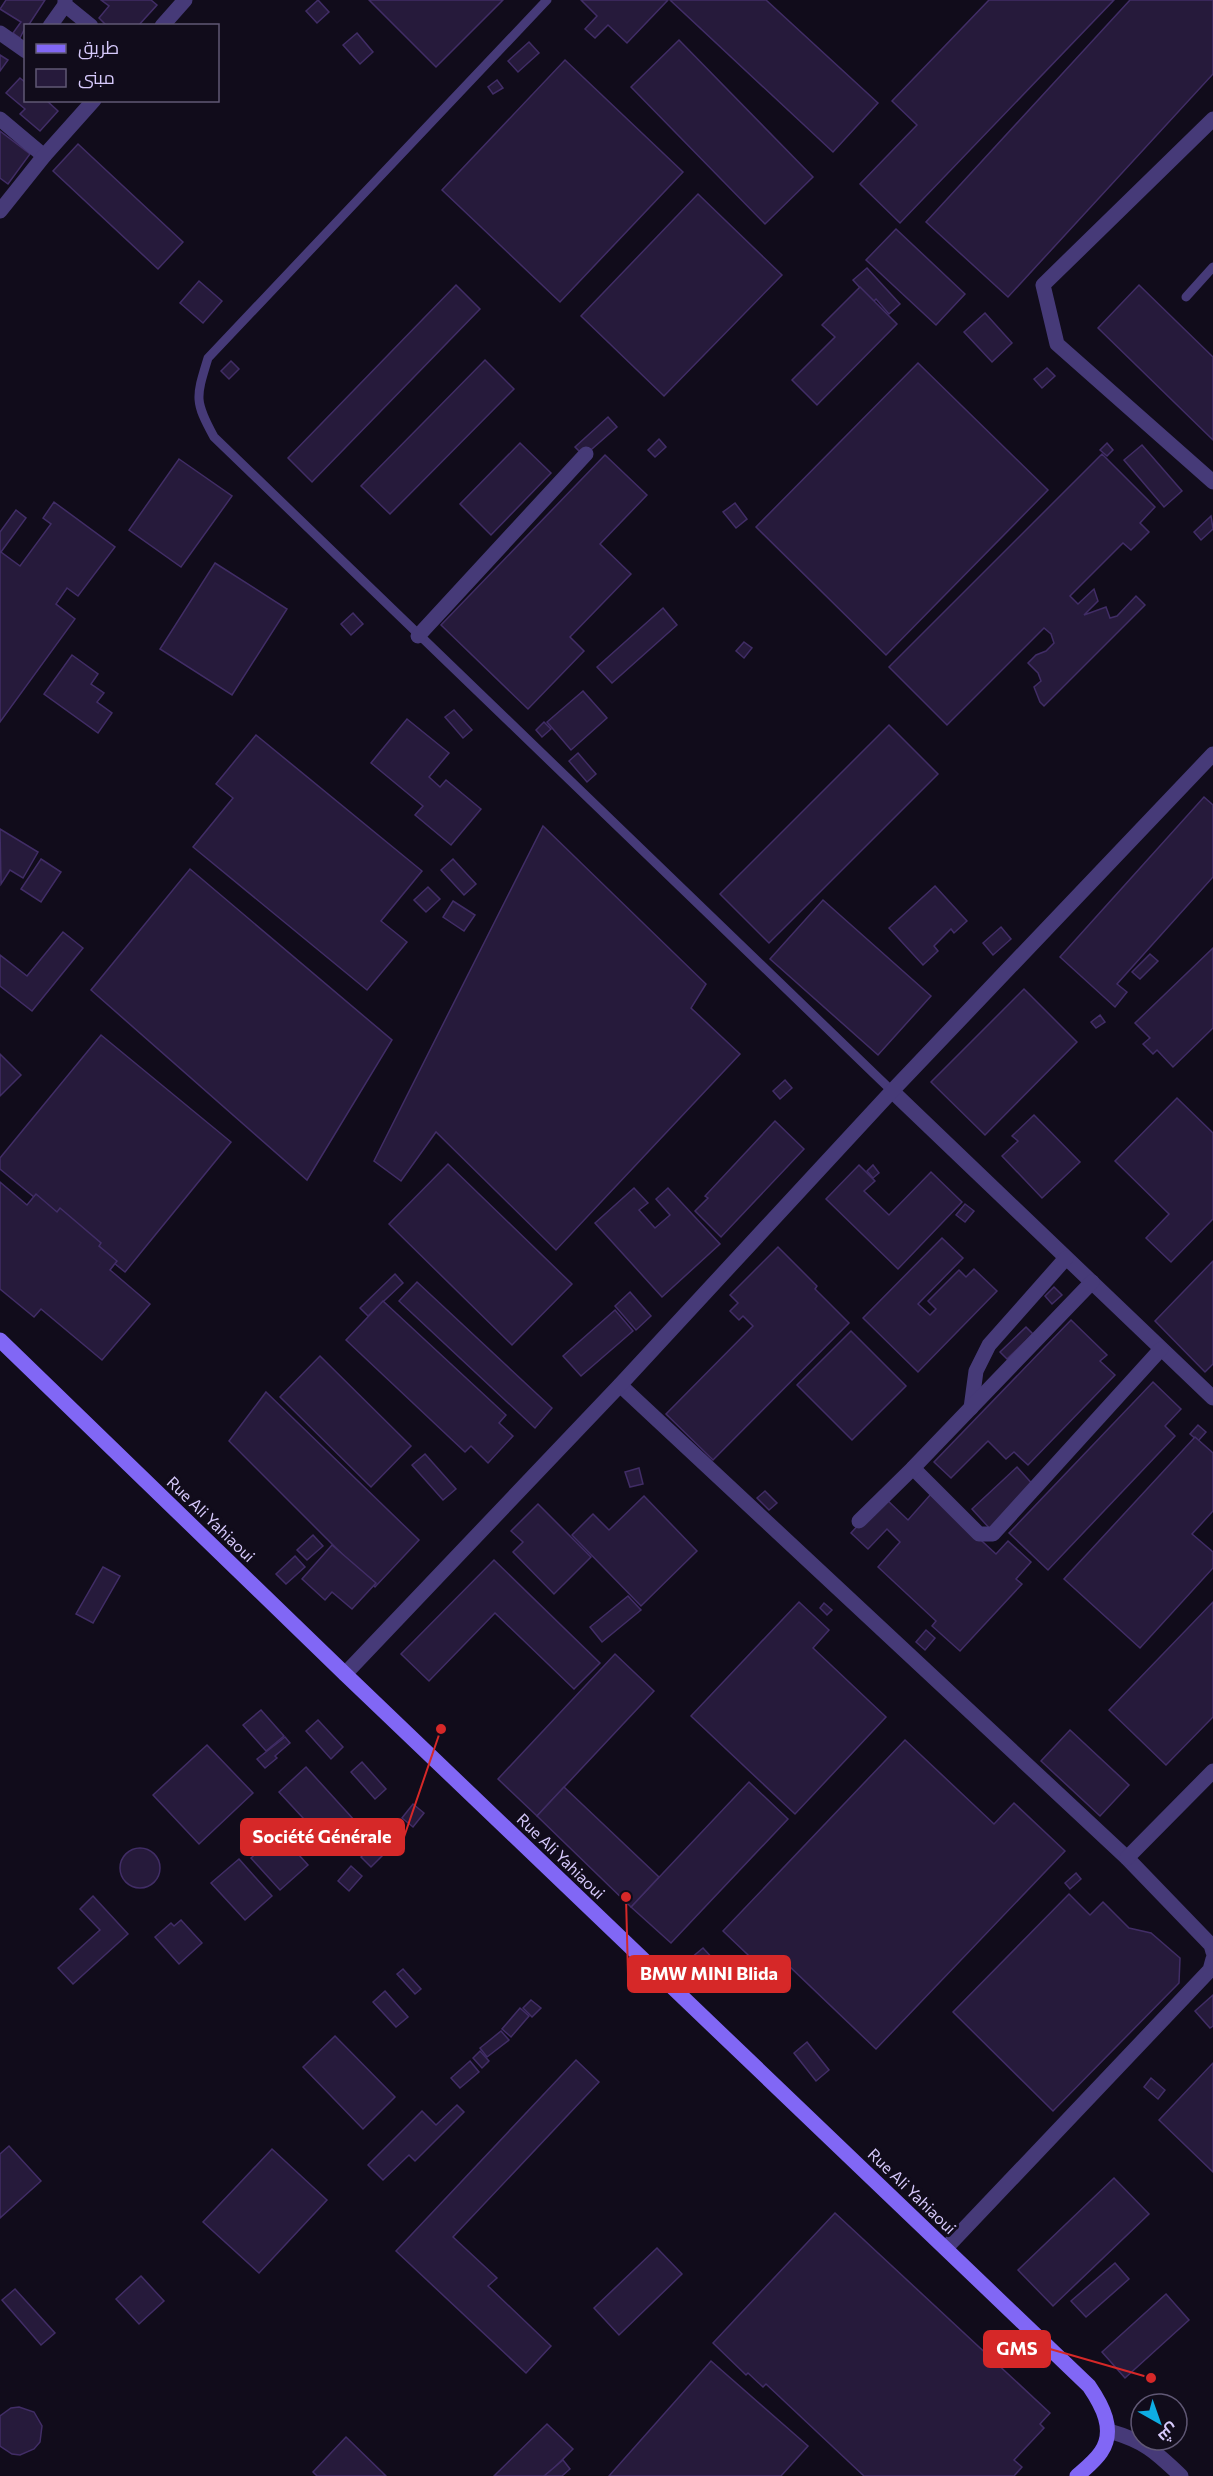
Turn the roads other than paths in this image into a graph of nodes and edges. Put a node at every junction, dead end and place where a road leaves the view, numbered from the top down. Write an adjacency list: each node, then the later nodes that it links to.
1 (185, 0): 6 (street)
2 (547, 0): 18 (lane)
3 (65, 3): 4 (street); 5 (street)
4 (51, 24)
5 (89, 24)
6 (164, 24)
7 (0, 33): 8 (street)
8 (24, 50)
9 (92, 102): 12 (street)
10 (0, 119): 12 (street)
11 (1213, 119): 17 (street)
12 (44, 156): 13 (street)
13 (0, 211)
14 (1213, 267): 15 (lane)
15 (1186, 297)
16 (586, 454): 18 (street)
17 (1213, 482)
18 (418, 636): 20 (lane)
19 (1213, 754): 20 (street)
20 (892, 1091): 21 (street); 25 (street)
21 (1066, 1258): 22 (street); 27 (street)
22 (1092, 1282): 24 (street); 27 (street)
23 (0, 1340): 30 (main road, Rue Ali Yahiaoui)
24 (1161, 1349): 26 (street); 28 (street)
25 (620, 1385): 30 (street); 32 (street)
26 (1213, 1398)
27 (971, 1408): 28 (street)
28 (914, 1468): 29 (street)
29 (859, 1521)
30 (345, 1674): 35 (main road, Rue Ali Yahiaoui)
31 (1213, 1771): 32 (street)
32 (1127, 1858): 33 (street)
33 (1213, 1952)
34 (1213, 1959): 35 (street)
35 (946, 2248): 36 (main road, Rue Ali Yahiaoui)
36 (1109, 2431): 37 (main road); 38 (street)
37 (1077, 2476)
38 (1181, 2476)

